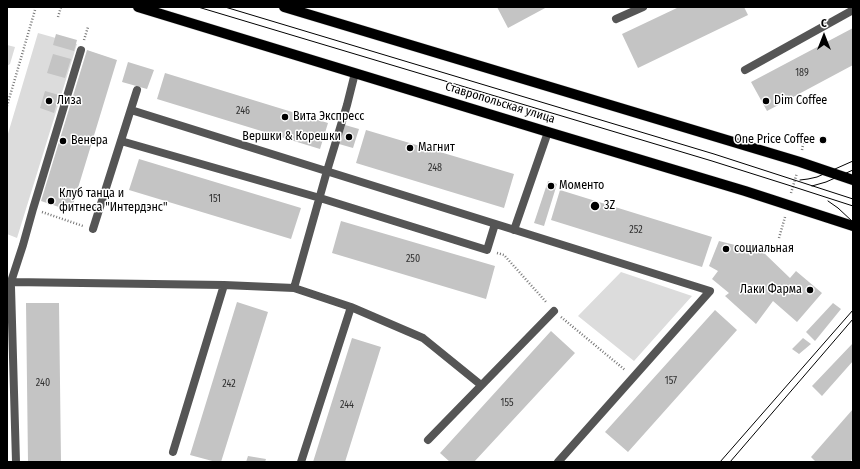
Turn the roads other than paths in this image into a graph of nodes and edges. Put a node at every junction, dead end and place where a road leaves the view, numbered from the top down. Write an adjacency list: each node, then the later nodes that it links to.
1 (138, 7): 8 (main road, Ставропольская улица)
2 (284, 7): 14 (main road)
3 (643, 7): 5 (lane)
4 (853, 10): 7 (lane)
5 (616, 20)
6 (81, 50): 20 (lane)
7 (745, 70)
8 (355, 73): 11 (main road, Ставропольская улица); 13 (lane)
9 (137, 90): 10 (lane)
10 (131, 110): 12 (lane); 13 (lane)
11 (548, 132): 17 (main road, Ставропольская улица); 19 (lane)
12 (122, 141): 15 (lane); 18 (lane)
13 (327, 171): 15 (lane); 16 (lane)
14 (853, 180)
15 (320, 198): 16 (lane); 22 (lane)
16 (495, 224): 19 (lane)
17 (853, 226)
18 (93, 229)
19 (514, 230): 31 (lane)
20 (11, 282): 21 (lane); 23 (lane); 29 (lane)
21 (224, 285): 22 (lane); 28 (lane)
22 (294, 288): 24 (lane)
23 (7, 294)
24 (351, 307): 26 (lane); 30 (lane)
25 (554, 311): 26 (lane)
26 (481, 385): 27 (lane)
27 (428, 440)
28 (173, 452)
29 (16, 462)
30 (301, 462)
31 (558, 462)

